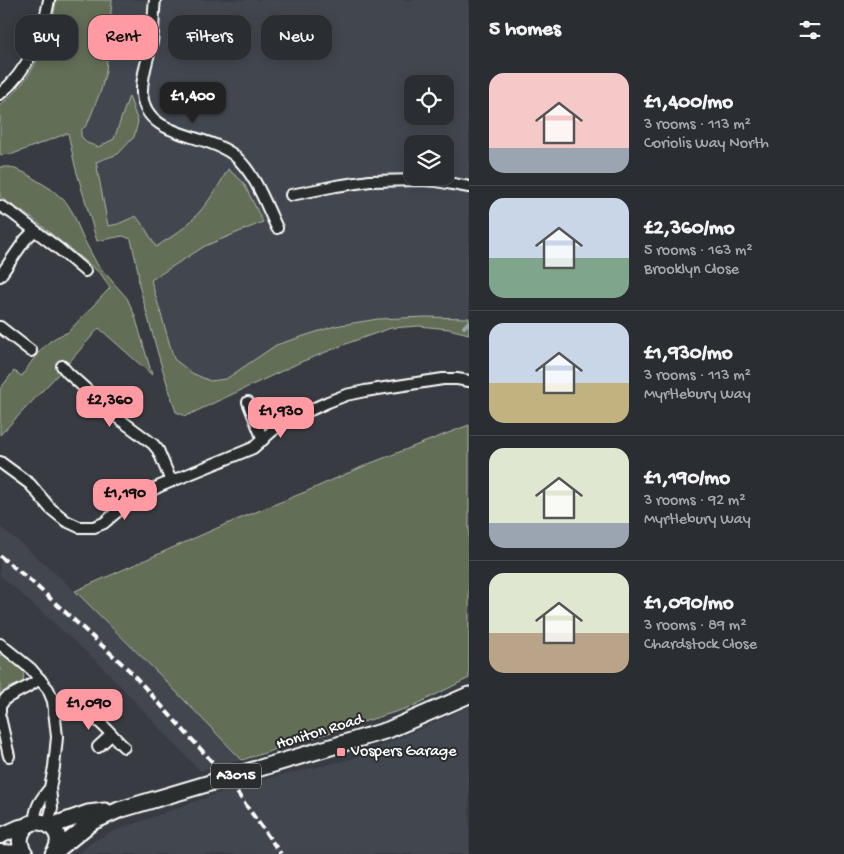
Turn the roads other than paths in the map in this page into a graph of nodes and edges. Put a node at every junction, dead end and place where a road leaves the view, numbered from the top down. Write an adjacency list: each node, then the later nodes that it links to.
1 (49, 0): 3 (street)
2 (154, 0): 7 (street)
3 (0, 94)
4 (469, 187): 5 (street)
5 (291, 195)
6 (0, 206): 8 (street)
7 (277, 228)
8 (34, 231): 9 (street); 10 (street)
9 (85, 271)
10 (0, 276)
11 (0, 327): 12 (street)
12 (30, 351)
13 (62, 366): 18 (street)
14 (469, 381): 16 (street)
15 (248, 402): 16 (street)
16 (262, 440): 18 (street)
17 (0, 462): 18 (street)
18 (172, 481)
19 (0, 644): 20 (street)
20 (40, 679): 22 (street); 23 (street)
21 (469, 695): 30 (main road, Honiton Road / A3015)
22 (0, 711)
23 (54, 713): 25 (street); 29 (street)
24 (0, 717): 28 (street)
25 (111, 734): 26 (street); 27 (street)
26 (98, 747)
27 (124, 747)
28 (9, 756)
29 (50, 788): 31 (street); 31 (street)
30 (119, 810): 31 (main road, Honiton Road / A3015); 34 (main road, Honiton Road / A3015)
31 (40, 825): 32 (main road, Honiton Road); 34 (main road); 35 (main road)
32 (0, 836)
33 (0, 852): 35 (main road)
34 (54, 852)
35 (25, 854)

